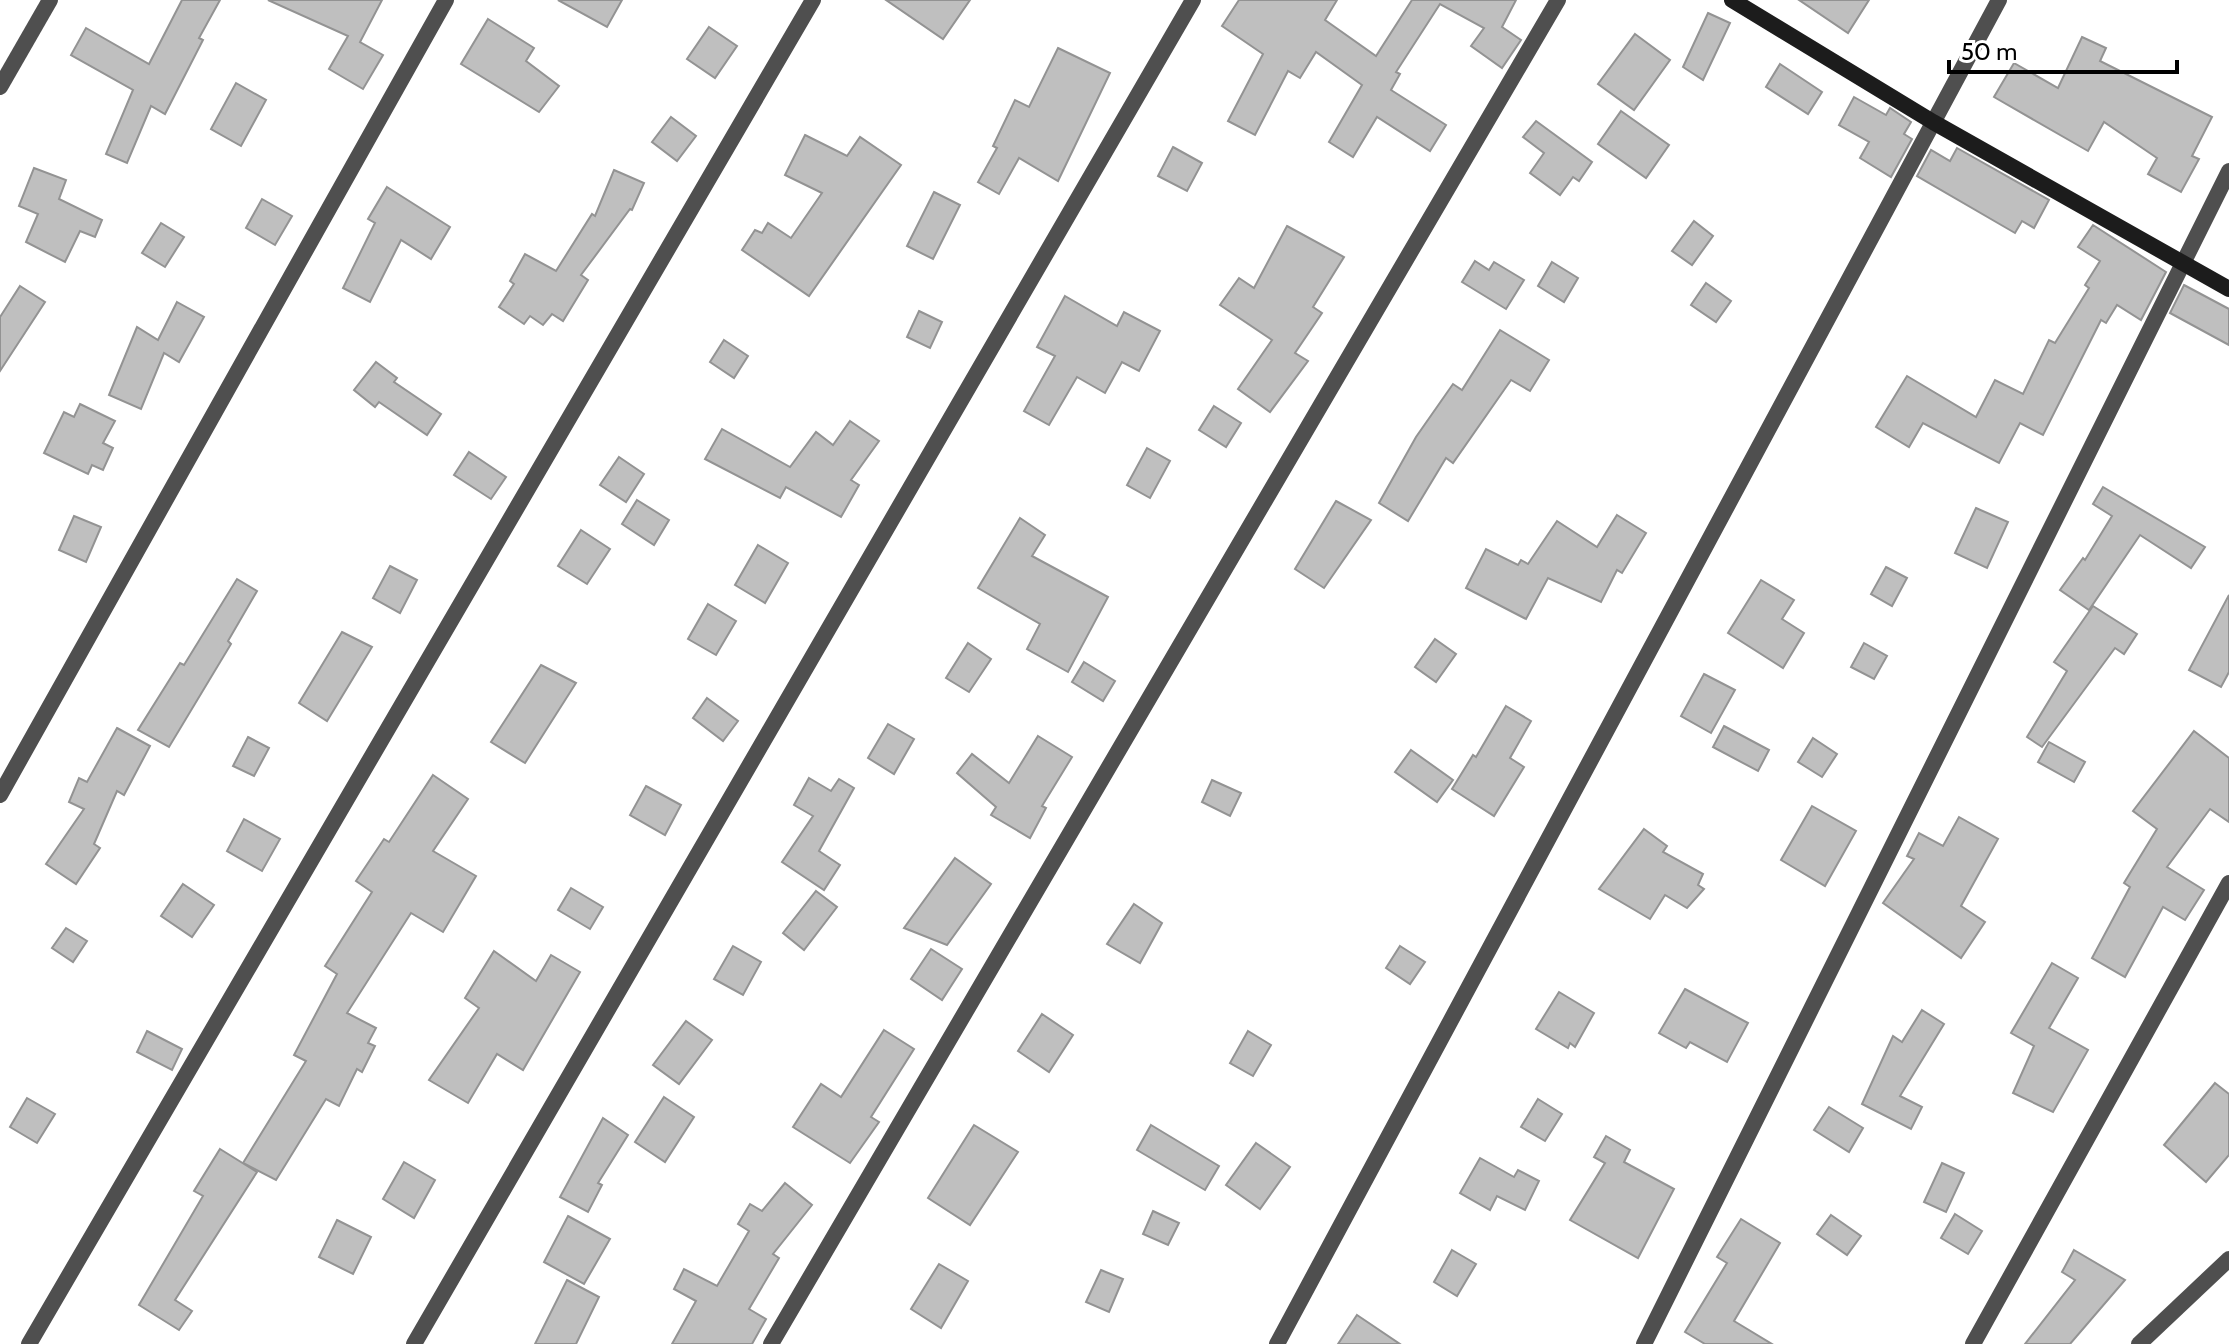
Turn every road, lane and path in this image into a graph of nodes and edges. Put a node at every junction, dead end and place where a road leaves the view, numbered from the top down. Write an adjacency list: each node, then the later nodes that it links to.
1 (50, 0): 8 (street)
2 (446, 0): 13 (street)
3 (813, 0): 16 (street)
4 (1193, 0): 17 (street)
5 (1558, 0): 18 (street)
6 (1732, 0): 9 (street)
7 (1999, 0): 9 (street)
8 (0, 87)
9 (1933, 122): 11 (street); 19 (street)
10 (2229, 171): 11 (street)
11 (2186, 262): 12 (street); 20 (street)
12 (2229, 289)
13 (0, 795)
14 (2229, 883): 21 (street)
15 (2229, 1259): 22 (street)
16 (29, 1344)
17 (414, 1344)
18 (771, 1344)
19 (1277, 1344)
20 (1644, 1344)
21 (1973, 1344)
22 (2139, 1344)

